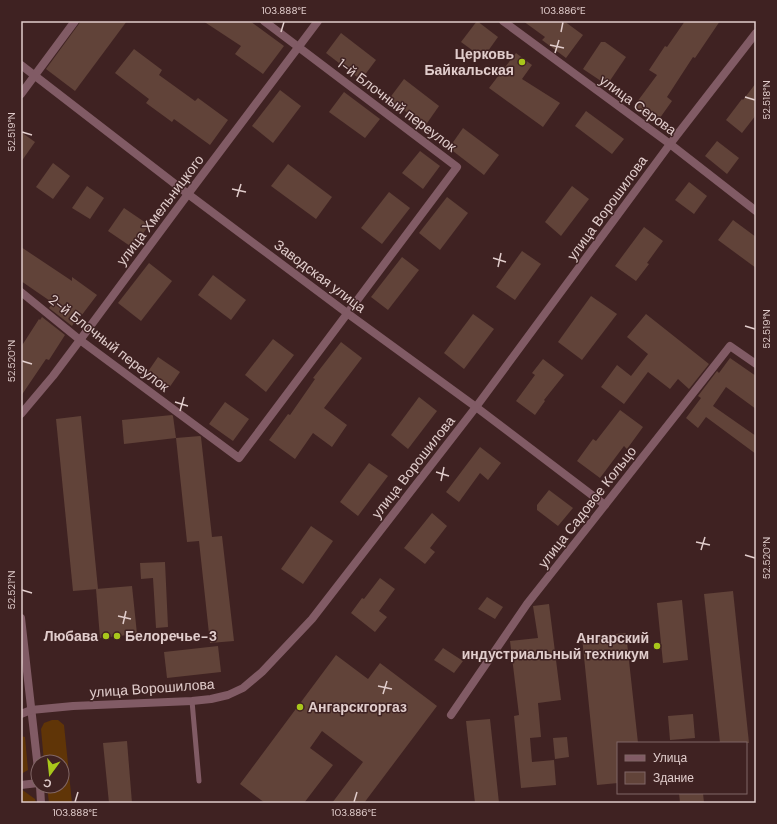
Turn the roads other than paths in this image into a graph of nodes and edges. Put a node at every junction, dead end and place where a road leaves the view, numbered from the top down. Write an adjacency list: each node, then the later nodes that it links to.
1 (75, 21): 8 (street)
2 (264, 21): 6 (street)
3 (318, 21): 6 (street, улица Хмельницкого)
4 (503, 21): 10 (street, улица Серова)
5 (756, 33): 10 (street, улица Ворошилова)
6 (299, 47): 11 (street, улица Хмельницкого); 14 (street, 1-й Блочный переулок)
7 (21, 65): 8 (street, Заводская улица)
8 (35, 76): 9 (street); 11 (street, Заводская улица)
9 (21, 94)
10 (670, 144): 12 (street, улица Серова); 17 (street, улица Ворошилова)
11 (188, 194): 14 (street, Заводская улица); 15 (street, улица Хмельницкого)
12 (756, 211)
13 (21, 292): 15 (street, 2-й Блочный переулок)
14 (347, 314): 17 (street, Заводская улица); 19 (street, 1-й Блочный переулок)
15 (80, 340): 18 (street, улица Хмельницкого); 19 (street, 2-й Блочный переулок)
16 (756, 364): 20 (street, улица Садовое Кольцо)
17 (476, 407): 20 (street, Заводская улица); 22 (street, улица Ворошилова)
18 (21, 414)
19 (238, 458)
20 (605, 505): 25 (street, улица Садовое Кольцо)
21 (21, 618): 23 (street)
22 (192, 701): 23 (street, улица Ворошилова); 27 (lane)
23 (31, 710): 24 (street, улица Ворошилова); 26 (street)
24 (21, 714)
25 (451, 715)
26 (36, 754)
27 (199, 781)

